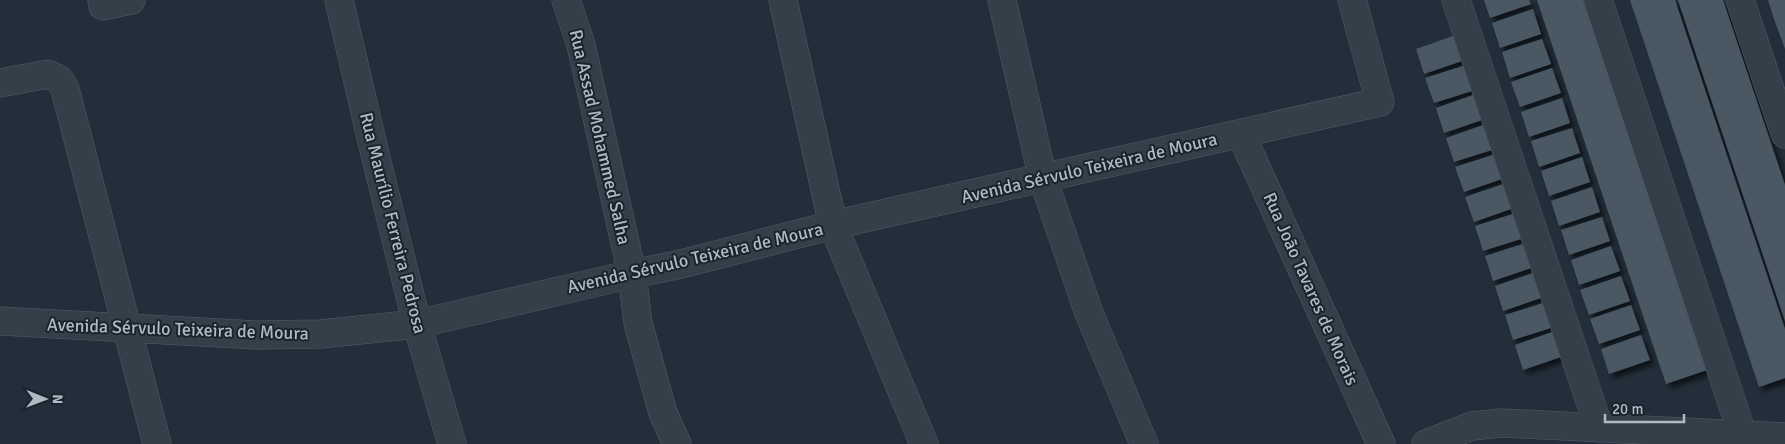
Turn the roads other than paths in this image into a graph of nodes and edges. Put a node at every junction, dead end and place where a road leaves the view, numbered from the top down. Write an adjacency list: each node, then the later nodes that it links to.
1 (131, 0): 10 (street)
2 (566, 0): 16 (street, Rua Assad Mohammed Salha)
3 (783, 0): 15 (street)
4 (1002, 0): 14 (street)
5 (1352, 0): 12 (street, Avenida Sérvulo Teixeira de Moura)
6 (1456, 0): 20 (street)
7 (1598, 0): 21 (street)
8 (1740, 0): 13 (street)
9 (347, 2): 18 (street, Rua Maurílio Ferreira Pedrosa)
10 (102, 3)
11 (0, 83): 19 (street)
12 (1241, 134): 14 (street, Avenida Sérvulo Teixeira de Moura); 28 (street, Rua João Tavares de Morais)
13 (1785, 134)
14 (1043, 179): 15 (street, Avenida Sérvulo Teixeira de Moura); 27 (street)
15 (833, 225): 16 (street, Avenida Sérvulo Teixeira de Moura); 26 (street)
16 (632, 274): 18 (street, Avenida Sérvulo Teixeira de Moura); 25 (street, Rua Assad Mohammed Salha)
17 (0, 321): 19 (street, Avenida Sérvulo Teixeira de Moura)
18 (417, 324): 19 (street, Avenida Sérvulo Teixeira de Moura); 24 (street, Rua Maurílio Ferreira Pedrosa)
19 (126, 328): 23 (street)
20 (1599, 428): 21 (street); 29 (street)
21 (1743, 436): 22 (street)
22 (1785, 438)
23 (157, 444)
24 (452, 444)
25 (677, 444)
26 (924, 444)
27 (1144, 444)
28 (1381, 444)
29 (1426, 444)

